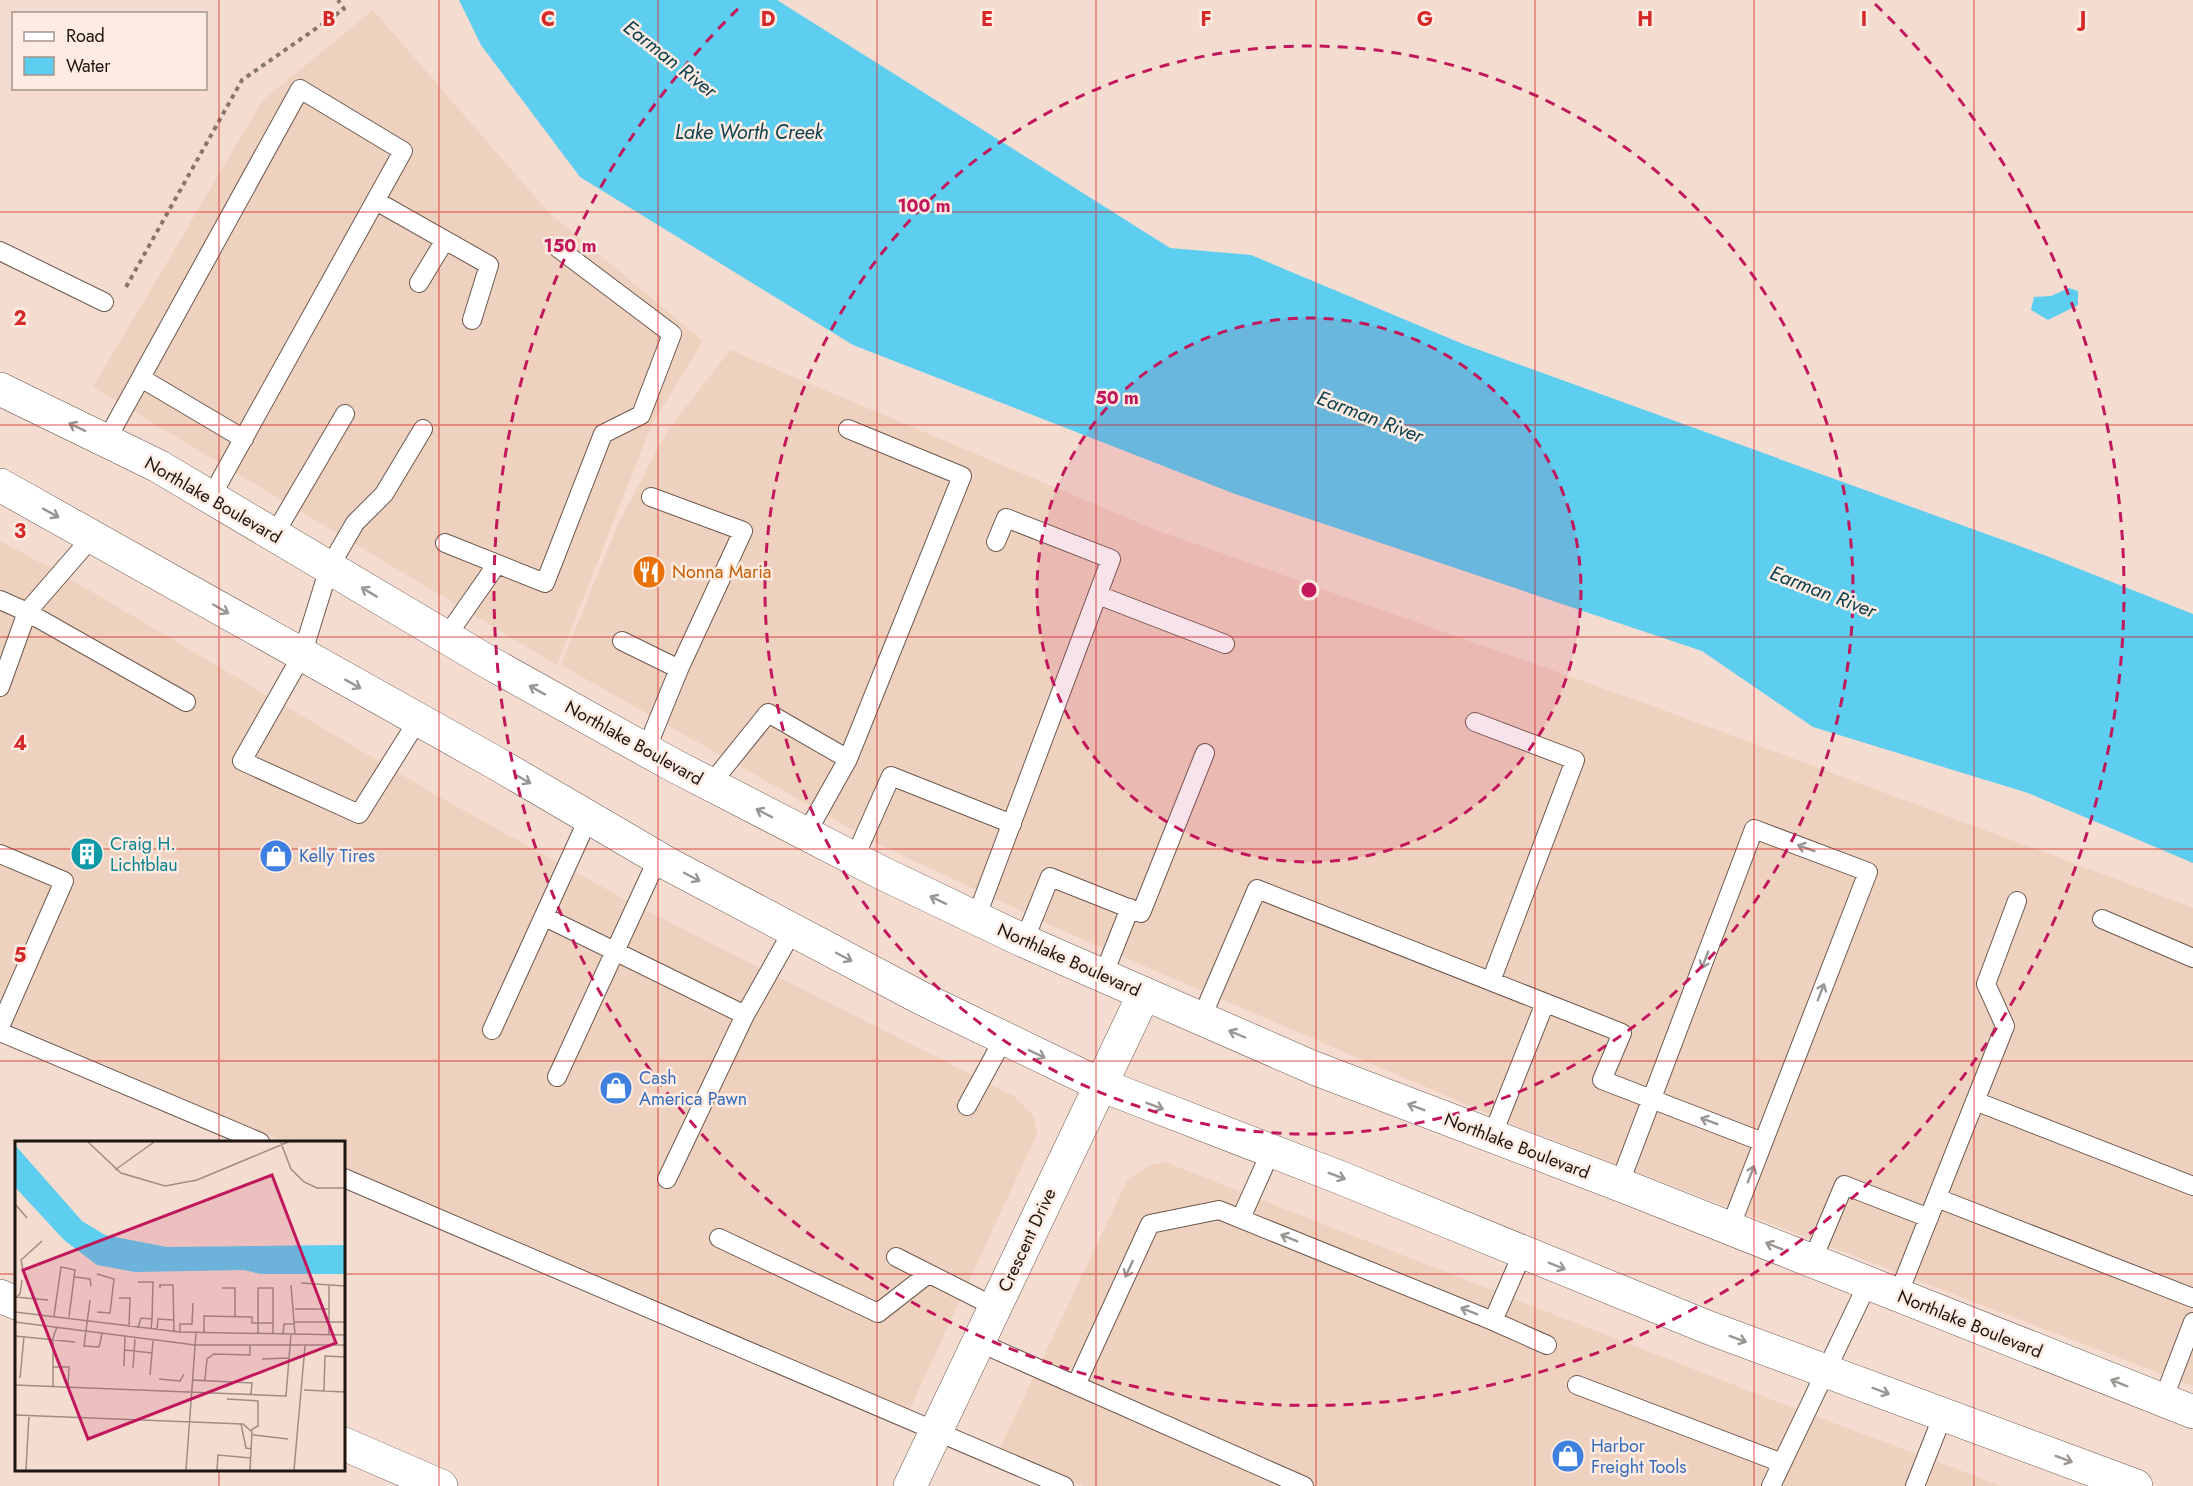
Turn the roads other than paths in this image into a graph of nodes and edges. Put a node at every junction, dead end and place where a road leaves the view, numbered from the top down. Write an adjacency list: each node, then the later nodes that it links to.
1 (376, 201): 2 (lane); 8 (lane); 13 (lane)
2 (445, 240): 5 (lane); 7 (lane)
3 (558, 248): 22 (lane)
4 (0, 250): 6 (lane)
5 (419, 283)
6 (104, 302)
7 (472, 320)
8 (141, 378): 13 (lane); 14 (lane)
9 (0, 389): 14 (main road, Northlake Boulevard, one-way to 9)
10 (345, 414): 18 (lane)
11 (423, 429): 23 (lane)
12 (848, 429): 38 (lane)
13 (244, 439): 16 (lane)
14 (106, 441): 16 (main road, Northlake Boulevard)
15 (0, 485): 19 (main road, one-way to 19)
16 (211, 497): 18 (main road, Northlake Boulevard)
17 (651, 497): 31 (lane)
18 (274, 535): 23 (main road, Northlake Boulevard)
19 (93, 536): 26 (lane); 30 (main road, one-way to 30)
20 (996, 542): 24 (lane)
21 (445, 543): 22 (lane)
22 (497, 564): 27 (lane)
23 (329, 568): 27 (main road, Northlake Boulevard, one-way to 23); 30 (lane)
24 (1098, 595): 29 (lane); 41 (lane)
25 (0, 600): 26 (lane)
26 (27, 612): 32 (lane); 33 (lane)
27 (446, 637): 36 (main road, Northlake Boulevard, one-way to 27)
28 (622, 641): 31 (lane)
29 (1225, 644)
30 (302, 655): 34 (main road, one-way to 34); 34 (lane)
31 (679, 669): 36 (lane)
32 (0, 687)
33 (186, 702)
34 (418, 720): 40 (main road, one-way to 40)
35 (1475, 722): 56 (lane)
36 (646, 750): 39 (main road, Northlake Boulevard)
37 (1205, 753): 47 (lane)
38 (848, 759): 39 (lane); 42 (lane)
39 (710, 785): 42 (main road, Northlake Boulevard, one-way to 39)
40 (589, 817): 44 (main road); 48 (lane)
41 (1012, 824): 45 (lane); 49 (lane)
42 (806, 834): 45 (main road, Northlake Boulevard)
43 (0, 854): 61 (lane)
44 (658, 858): 51 (main road, one-way to 51); 53 (lane)
45 (854, 859): 49 (main road, Northlake Boulevard, one-way to 45)
46 (2017, 901): 68 (lane)
47 (1130, 908): 52 (lane); 55 (lane)
48 (545, 917): 53 (lane); 62 (lane)
49 (976, 918): 52 (main road, Northlake Boulevard)
50 (2102, 920): 54 (lane)
51 (793, 930): 59 (lane); 64 (main road, one-way to 64)
52 (1024, 940): 55 (main road, Northlake Boulevard)
53 (616, 951): 59 (lane); 65 (lane)
54 (2193, 958)
55 (1103, 976): 57 (main road, Northlake Boulevard)
56 (1491, 981): 58 (lane); 60 (lane)
57 (1144, 994): 60 (main road, Northlake Boulevard); 66 (main road, Crescent Drive)
58 (1545, 1003): 67 (lane); 70 (lane)
59 (745, 1015): 75 (lane)
60 (1201, 1019): 70 (main road, Northlake Boulevard, one-way to 60)
61 (0, 1027)
62 (492, 1030)
63 (0, 1032): 71 (lane)
64 (1004, 1038): 66 (main road, one-way to 66); 69 (lane)
65 (556, 1077)
66 (1101, 1085): 73 (main road, one-way to 73); 92 (main road, Crescent Drive)
67 (1652, 1099): 72 (lane, one-way to 67); 72 (lane, one-way to 67); 76 (lane)
68 (1975, 1101): 77 (lane); 78 (lane)
69 (967, 1106)
70 (1492, 1136): 76 (main road, Northlake Boulevard)
71 (255, 1141)
72 (1763, 1142): 81 (lane, one-way to 72)
73 (1271, 1151): 79 (lane); 83 (main road, one-way to 83)
74 (345, 1178): 103 (lane)
75 (667, 1179)
76 (1619, 1185): 81 (main road, Northlake Boulevard)
77 (2193, 1186)
78 (1937, 1198): 80 (lane); 90 (lane)
79 (1241, 1218): 93 (lane, one-way to 79); 99 (lane, one-way to 99)
80 (1929, 1218): 85 (lane); 88 (lane)
81 (1730, 1228): 85 (main road, Northlake Boulevard, one-way to 81)
82 (719, 1238): 86 (lane)
83 (1523, 1252): 93 (lane); 97 (main road, one-way to 97)
84 (896, 1257): 86 (lane)
85 (1812, 1261): 87 (main road, Northlake Boulevard)
86 (928, 1274): 92 (lane)
87 (1868, 1283): 88 (main road, Northlake Boulevard); 97 (lane)
88 (1898, 1295): 100 (main road, Northlake Boulevard, one-way to 88)
89 (0, 1296): 91 (main road)
90 (2193, 1298)
91 (15, 1303)
92 (994, 1307): 95 (main road, Crescent Drive)
93 (1493, 1321): 96 (lane)
94 (2193, 1323): 100 (lane)
95 (978, 1342): 99 (lane); 103 (main road, Crescent Drive)
96 (1547, 1346)
97 (1826, 1371): 102 (main road, one-way to 102); 105 (lane)
98 (1577, 1384): 105 (lane)
99 (1076, 1385): 109 (lane)
100 (2163, 1401): 101 (main road, Northlake Boulevard)
101 (2193, 1412)
102 (1943, 1415): 111 (lane); 112 (main road, one-way to 112)
103 (937, 1430): 107 (main road, Crescent Drive); 108 (lane)
104 (345, 1444): 106 (main road)
105 (1782, 1463): 110 (lane)
106 (441, 1486)
107 (910, 1486)
108 (1064, 1486)
109 (1304, 1486)
110 (1772, 1486)
111 (1915, 1486)
112 (2136, 1486)

